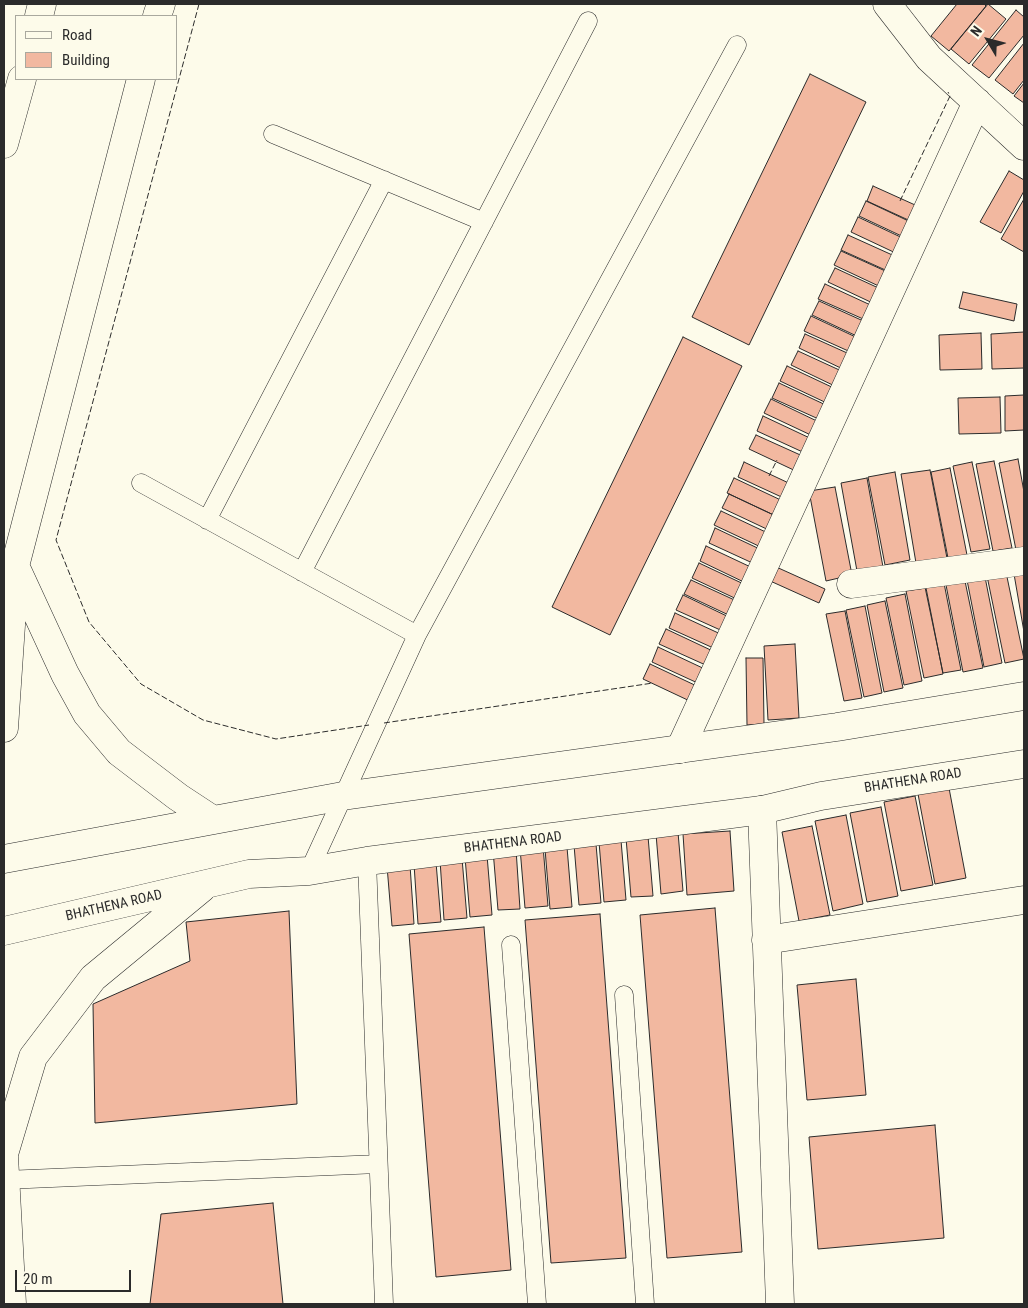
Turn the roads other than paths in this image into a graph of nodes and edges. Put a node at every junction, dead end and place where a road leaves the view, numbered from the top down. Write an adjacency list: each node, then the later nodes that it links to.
1 (887, 4): 6 (main road)
2 (588, 20): 11 (lane)
3 (737, 45): 18 (lane)
4 (22, 80): 8 (main road)
5 (141, 80): 15 (main road)
6 (977, 102): 9 (main road); 21 (main road)
7 (273, 134): 10 (lane)
8 (4, 144)
9 (1024, 146)
10 (384, 180): 11 (lane); 13 (lane)
11 (484, 222): 16 (lane)
12 (141, 483): 13 (lane)
13 (207, 520): 16 (lane)
14 (1024, 561): 17 (main road)
15 (15, 566): 20 (main road); 25 (main road)
16 (302, 572): 18 (lane)
17 (851, 584)
18 (417, 635): 23 (lane)
19 (1024, 696): 21 (main road)
20 (4, 728)
21 (680, 749): 23 (main road)
22 (1024, 764): 24 (main road, BHATHENA ROAD)
23 (343, 796): 25 (main road); 28 (lane)
24 (762, 810): 27 (main road, BHATHENA ROAD); 32 (main road)
25 (213, 820): 26 (main road)
26 (4, 859)
27 (367, 862): 28 (main road, BHATHENA ROAD); 36 (lane)
28 (309, 871): 29 (main road, BHATHENA ROAD)
29 (207, 884): 31 (main road, BHATHENA ROAD); 35 (main road)
30 (1024, 900): 32 (main road)
31 (4, 931)
32 (766, 940): 41 (main road)
33 (512, 945): 39 (lane)
34 (624, 995): 40 (lane)
35 (4, 1163): 36 (lane); 37 (main road)
36 (378, 1164): 38 (lane)
37 (12, 1304)
38 (384, 1304)
39 (537, 1304)
40 (645, 1304)
41 (780, 1304)

